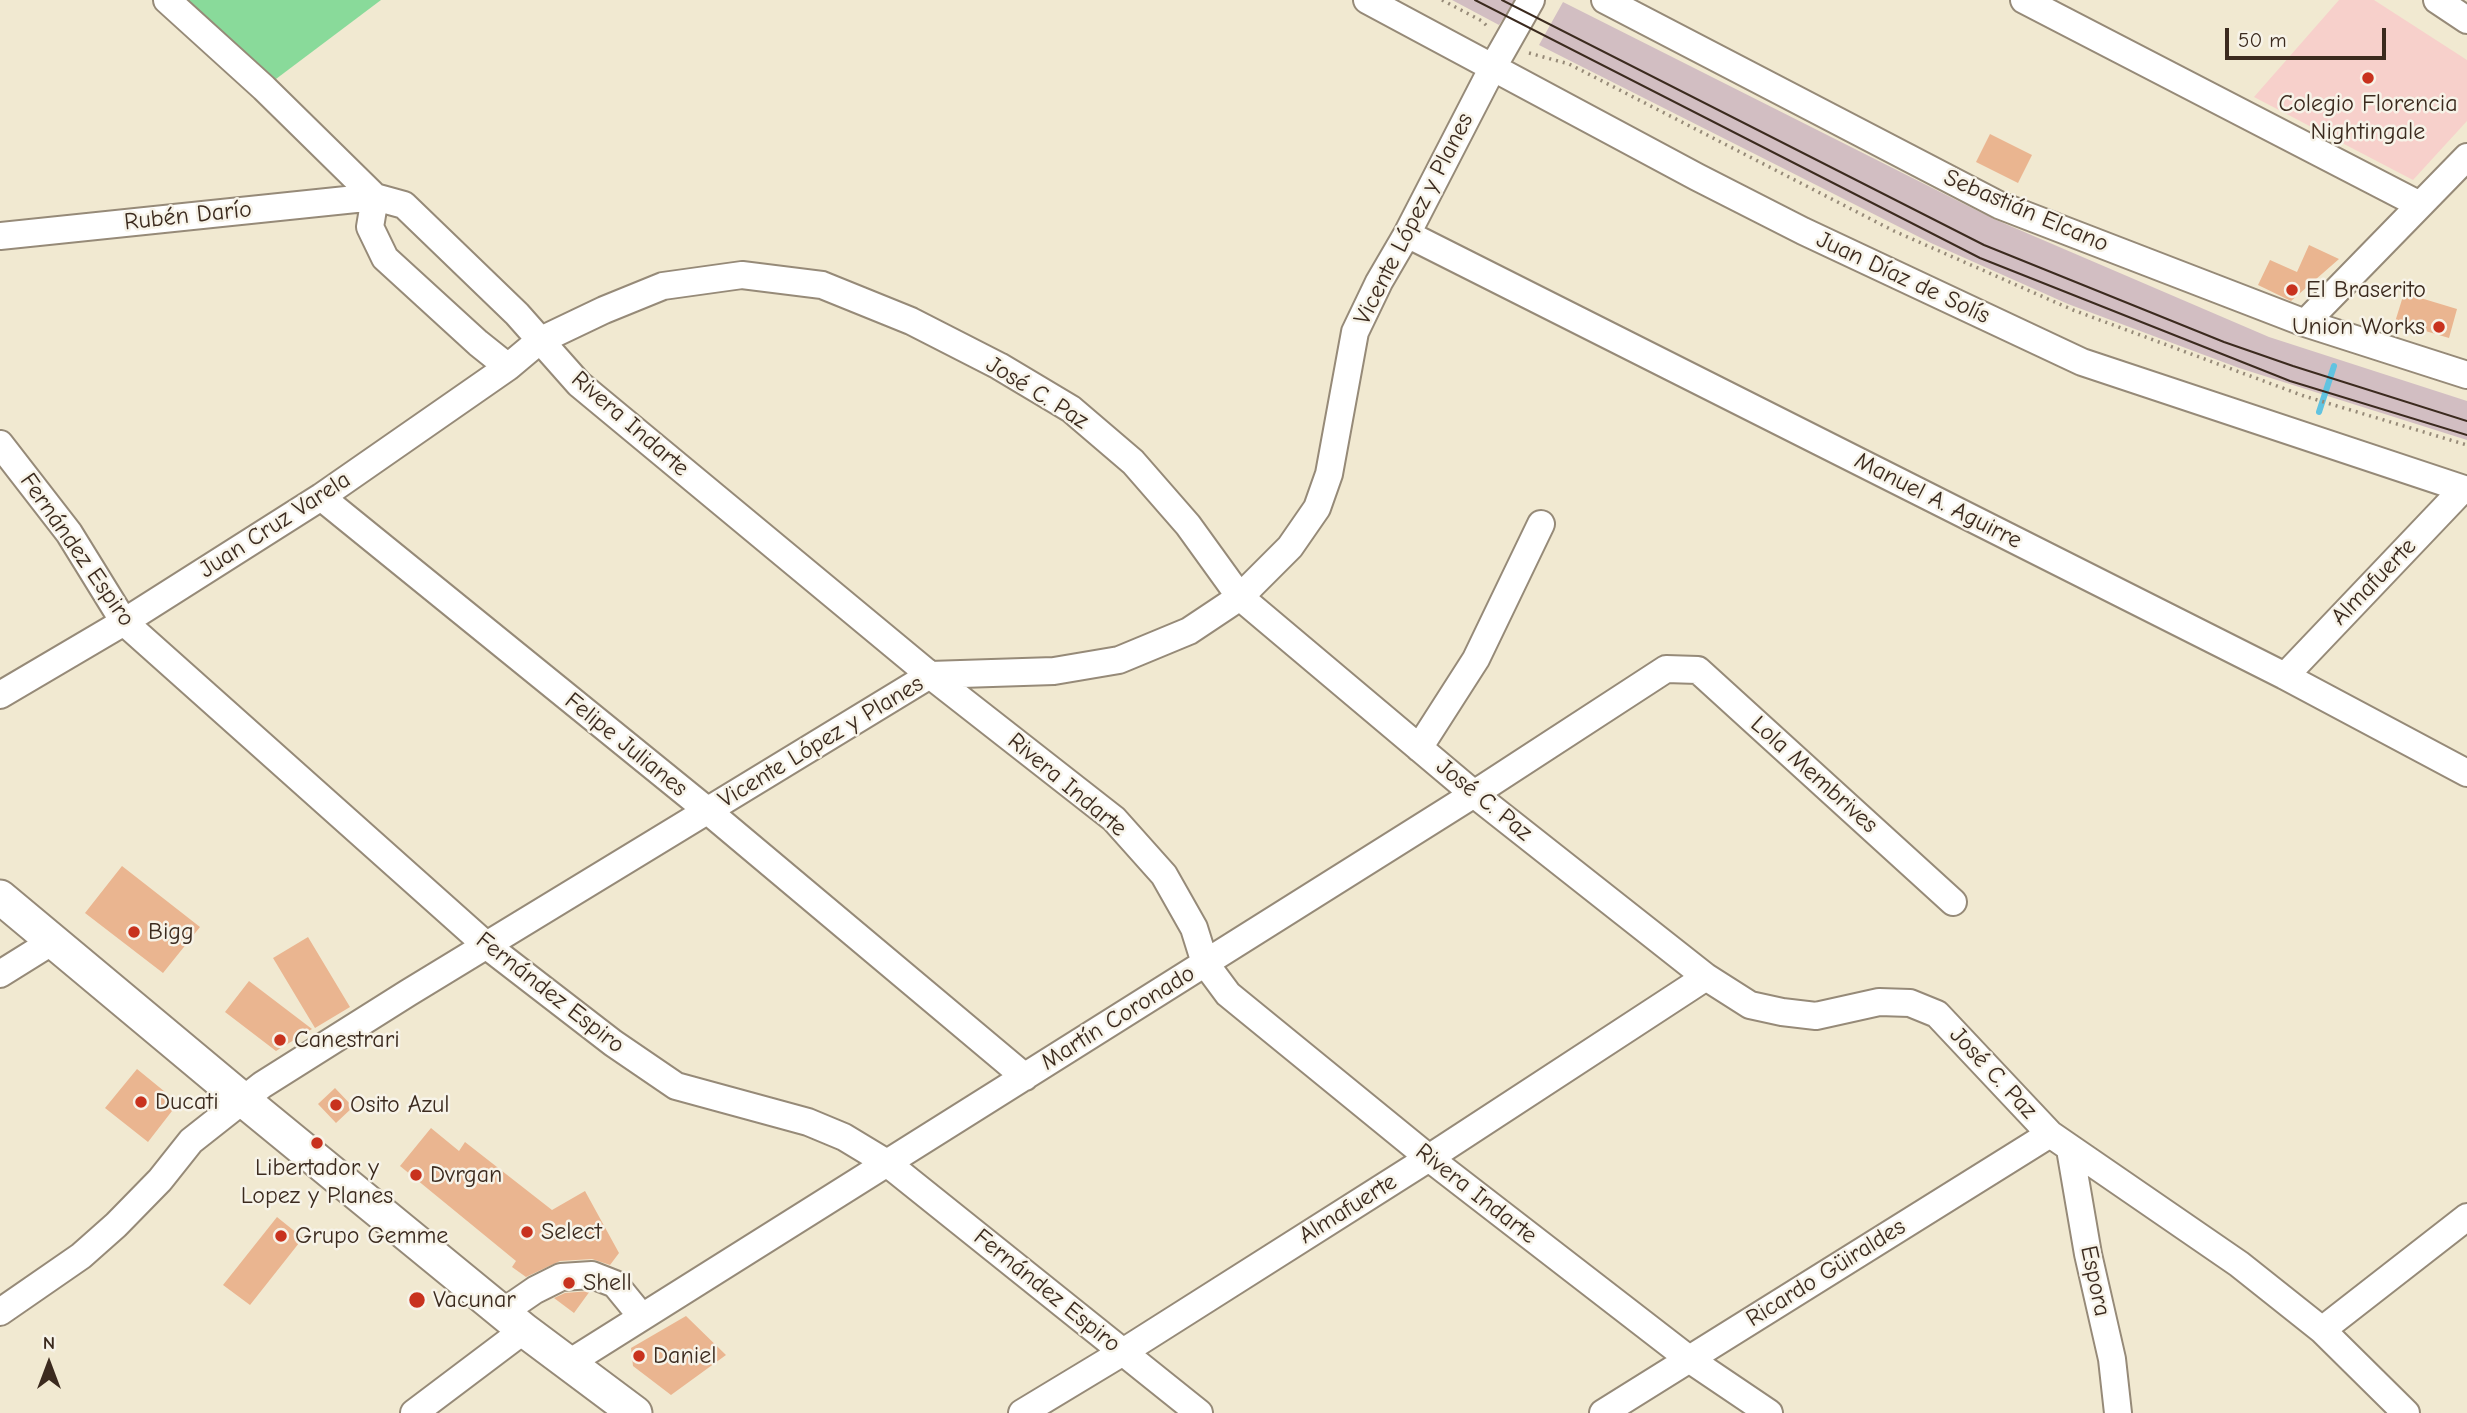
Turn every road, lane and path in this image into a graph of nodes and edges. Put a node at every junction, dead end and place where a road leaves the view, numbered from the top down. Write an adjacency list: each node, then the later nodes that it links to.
1 (167, 0): 11 (street, Rivera Indarte)
2 (1367, 0): 9 (street, Juan Díaz de Solís)
3 (1442, 0): 9 (path)
4 (1531, 0): 9 (street, Vicente López y Planes)
5 (1605, 0): 15 (street, Sebastián Elcano)
6 (2024, 0): 12 (street)
7 (2437, 0): 8 (street)
8 (2467, 20)
9 (1499, 56): 13 (street, Vicente López y Planes); 20 (path); 21 (street, Juan Díaz de Solís)
10 (2467, 157): 12 (street)
11 (375, 197): 14 (street, Rubén Darío); 16 (street, Rivera Indarte); 17 (street)
12 (2420, 205): 15 (street)
13 (1407, 234): 24 (street, Vicente López y Planes); 28 (street, Manuel A. Aguirre)
14 (0, 236)
15 (2305, 323): 18 (street, Sebastián Elcano)
16 (539, 341): 17 (street, Juan Cruz Varela); 24 (street, José C. Paz); 27 (street, Rivera Indarte)
17 (508, 367): 22 (street, Juan Cruz Varela)
18 (2467, 374)
19 (0, 444): 25 (street, Fernández Espiro)
20 (2467, 445)
21 (2465, 489): 28 (street, Almafuerte)
22 (321, 497): 25 (street, Juan Cruz Varela); 33 (street, Felipe Julianes)
23 (1541, 524): 30 (street)
24 (1240, 597): 27 (street, Vicente López y Planes); 30 (street, José C. Paz)
25 (124, 622): 29 (street, Juan Cruz Varela); 37 (street, Fernández Espiro)
26 (1666, 669): 32 (street, Martín Coronado); 35 (street, Lola Membrives)
27 (930, 675): 33 (street, Vicente López y Planes); 38 (street, Rivera Indarte)
28 (2285, 676): 31 (street, Manuel A. Aguirre)
29 (0, 695)
30 (1419, 748): 32 (street, José C. Paz)
31 (2467, 773)
32 (1474, 793): 38 (street, Martín Coronado); 40 (street, José C. Paz)
33 (708, 811): 37 (street, Vicente López y Planes); 41 (street, Felipe Julianes)
34 (0, 897): 36 (main road)
35 (1953, 902)
36 (53, 941): 39 (street); 42 (main road)
37 (486, 945): 42 (street, Vicente López y Planes); 45 (street, Fernández Espiro)
38 (1205, 963): 41 (street, Martín Coronado); 44 (street, Rivera Indarte)
39 (0, 974)
40 (1706, 977): 43 (street, José C. Paz); 44 (street, Almafuerte)
41 (1025, 1077): 45 (street, Martín Coronado)
42 (242, 1100): 47 (street, Vicente López y Planes); 49 (main road)
43 (2060, 1142): 50 (street, José C. Paz); 52 (street, Ricardo Güiraldes); 60 (street, Espora)
44 (1429, 1158): 51 (street, Almafuerte); 52 (street, Rivera Indarte)
45 (887, 1163): 48 (street, Martín Coronado); 51 (street, Fernández Espiro)
46 (2467, 1217): 50 (street)
47 (0, 1312)
48 (642, 1317): 49 (street); 53 (street, Martín Coronado)
49 (514, 1321): 53 (main road); 54 (street)
50 (2322, 1331): 61 (street, José C. Paz)
51 (1123, 1352): 56 (street, Almafuerte); 57 (street, Fernández Espiro)
52 (1689, 1359): 58 (street, Ricardo Güiraldes); 59 (street, Rivera Indarte)
53 (569, 1363): 55 (main road)
54 (414, 1413)
55 (635, 1413)
56 (1022, 1413)
57 (1199, 1413)
58 (1603, 1413)
59 (1769, 1413)
60 (2118, 1413)
61 (2406, 1413)

